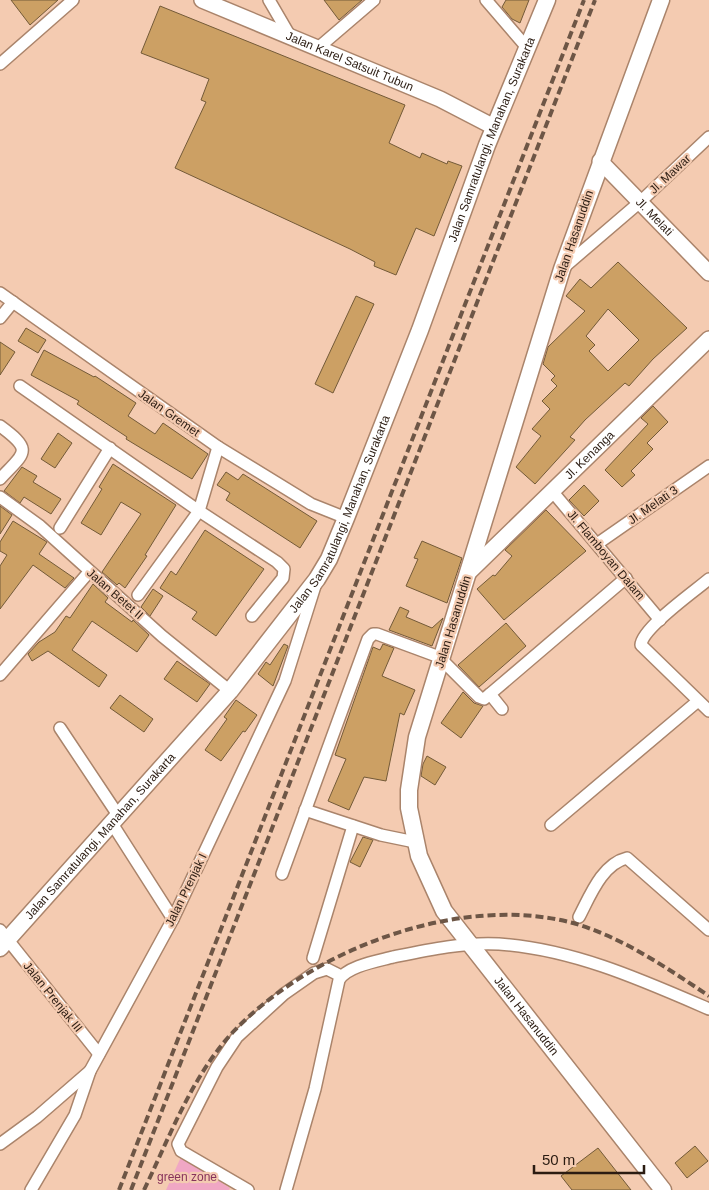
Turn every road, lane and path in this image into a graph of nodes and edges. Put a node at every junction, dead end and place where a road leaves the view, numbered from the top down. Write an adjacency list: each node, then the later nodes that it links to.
1 (73, 0): 11 (street)
2 (202, 0): 8 (street, Jalan Karel Satsuit Tubun)
3 (269, 0): 8 (street)
4 (374, 0): 10 (street)
5 (486, 0): 9 (street)
6 (547, 0): 12 (main road, Jalan Samratulangi, Manahan, Surakarta)
7 (661, 0): 14 (main road, Jalan Hasanuddin)
8 (290, 36): 10 (street, Jalan Karel Satsuit Tubun)
9 (523, 42)
10 (318, 48): 12 (street, Jalan Karel Satsuit Tubun)
11 (0, 64)
12 (494, 127): 31 (main road, Jalan Samratulangi, Manahan, Surakarta)
13 (709, 137): 15 (street, Jl. Mawar)
14 (600, 161): 15 (street, Jl. Melati); 16 (main road, Jalan Hasanuddin)
15 (640, 202): 16 (street, Jl. Mawar); 17 (street, Jl. Melati)
16 (562, 269): 35 (main road, Jalan Hasanuddin)
17 (709, 273)
18 (0, 293): 19 (street, Jalan Gremet)
19 (13, 302): 20 (street); 24 (street, Jalan Gremet)
20 (0, 318)
21 (709, 339): 28 (street, Jl. Kenanga)
22 (20, 386): 25 (street)
23 (0, 426): 27 (street)
24 (218, 447): 30 (street); 31 (street, Jalan Gremet)
25 (110, 448): 30 (street); 32 (street)
26 (709, 466): 33 (street, Jl. Melati 3)
27 (0, 479)
28 (552, 491): 33 (street, Jl. Flamboyan Dalam); 35 (street, Jl. Kenanga)
29 (0, 497): 34 (street, Jalan Betet II)
30 (199, 511): 39 (street); 40 (street)
31 (346, 518): 37 (main road, Jalan Samratulangi, Manahan, Surakarta)
32 (60, 528)
33 (597, 544): 36 (street, Jl. Flamboyan Dalam)
34 (89, 572): 43 (street); 44 (street, Jalan Betet II)
35 (469, 572): 42 (main road, Jalan Hasanuddin)
36 (626, 578): 41 (street, Jl. Flamboyan Dalam); 45 (street)
37 (317, 579): 44 (main road, Jalan Samratulangi, Manahan, Surakarta); 57 (street, Jalan Prenjak I)
38 (709, 579): 41 (street)
39 (138, 595)
40 (252, 616)
41 (660, 620): 46 (street)
42 (442, 659): 45 (street); 50 (street); 54 (main road, Jalan Hasanuddin)
43 (0, 675)
44 (230, 691): 51 (main road, Jalan Samratulangi, Manahan, Surakarta)
45 (490, 694): 47 (street)
46 (698, 701): 48 (street); 53 (street)
47 (502, 709)
48 (709, 711)
49 (60, 728): 51 (street)
50 (304, 810): 52 (street); 55 (street)
51 (114, 818): 57 (street); 59 (main road, Jalan Samratulangi, Manahan, Surakarta)
52 (353, 826): 54 (street); 61 (street)
53 (551, 826)
54 (415, 842): 60 (main road, Jalan Hasanuddin)
55 (282, 874)
56 (579, 917): 58 (street)
57 (173, 919): 64 (street, Jalan Prenjak I)
58 (709, 930)
59 (2, 939): 64 (street, Jalan Prenjak III)
60 (468, 944): 62 (street); 63 (street); 70 (main road, Jalan Hasanuddin)
61 (313, 958)
62 (341, 976): 67 (street); 69 (street)
63 (709, 1009)
64 (99, 1054): 65 (street, Jalan Prenjak I)
65 (90, 1071): 66 (street); 68 (street, Jalan Prenjak I)
66 (0, 1144)
67 (240, 1188)
68 (31, 1190)
69 (286, 1190)
70 (663, 1190)

